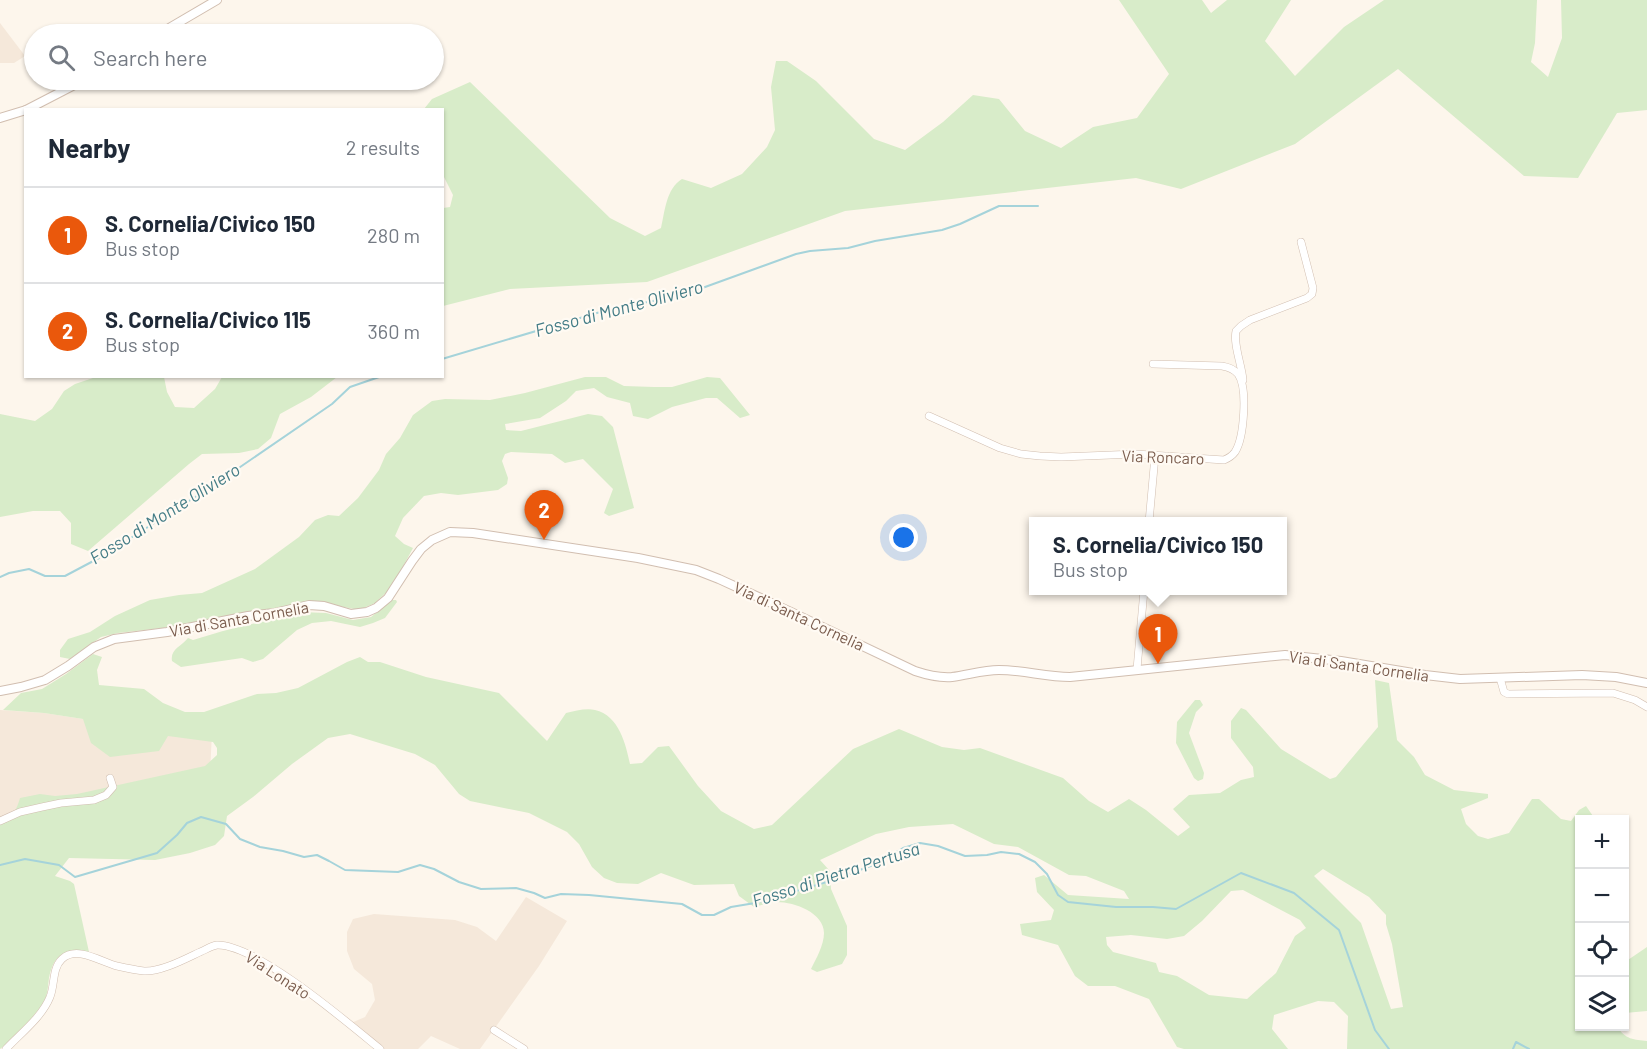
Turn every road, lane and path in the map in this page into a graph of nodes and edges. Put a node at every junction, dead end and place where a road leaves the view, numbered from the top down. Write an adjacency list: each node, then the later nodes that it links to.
1 (217, 0): 2 (street)
2 (176, 24)
3 (65, 90): 4 (street)
4 (30, 108)
5 (24, 111): 6 (street)
6 (0, 118)
7 (1301, 242): 9 (street)
8 (1153, 364): 9 (street)
9 (1244, 387): 11 (street, Via Roncaro)
10 (929, 416): 11 (street, Via Roncaro)
11 (1155, 456): 12 (street)
12 (1149, 517)
13 (1143, 595): 14 (street)
14 (1137, 669): 15 (street, Via di Santa Cornelia); 17 (street, Via di Santa Cornelia)
15 (1500, 678): 16 (street, Via di Santa Cornelia); 18 (street)
16 (1647, 682)
17 (0, 691)
18 (1647, 707)
19 (110, 778): 20 (street)
20 (0, 821)
21 (494, 1030): 24 (street)
22 (6, 1049): 23 (street, Via Lonato)
23 (380, 1049)
24 (524, 1049)

